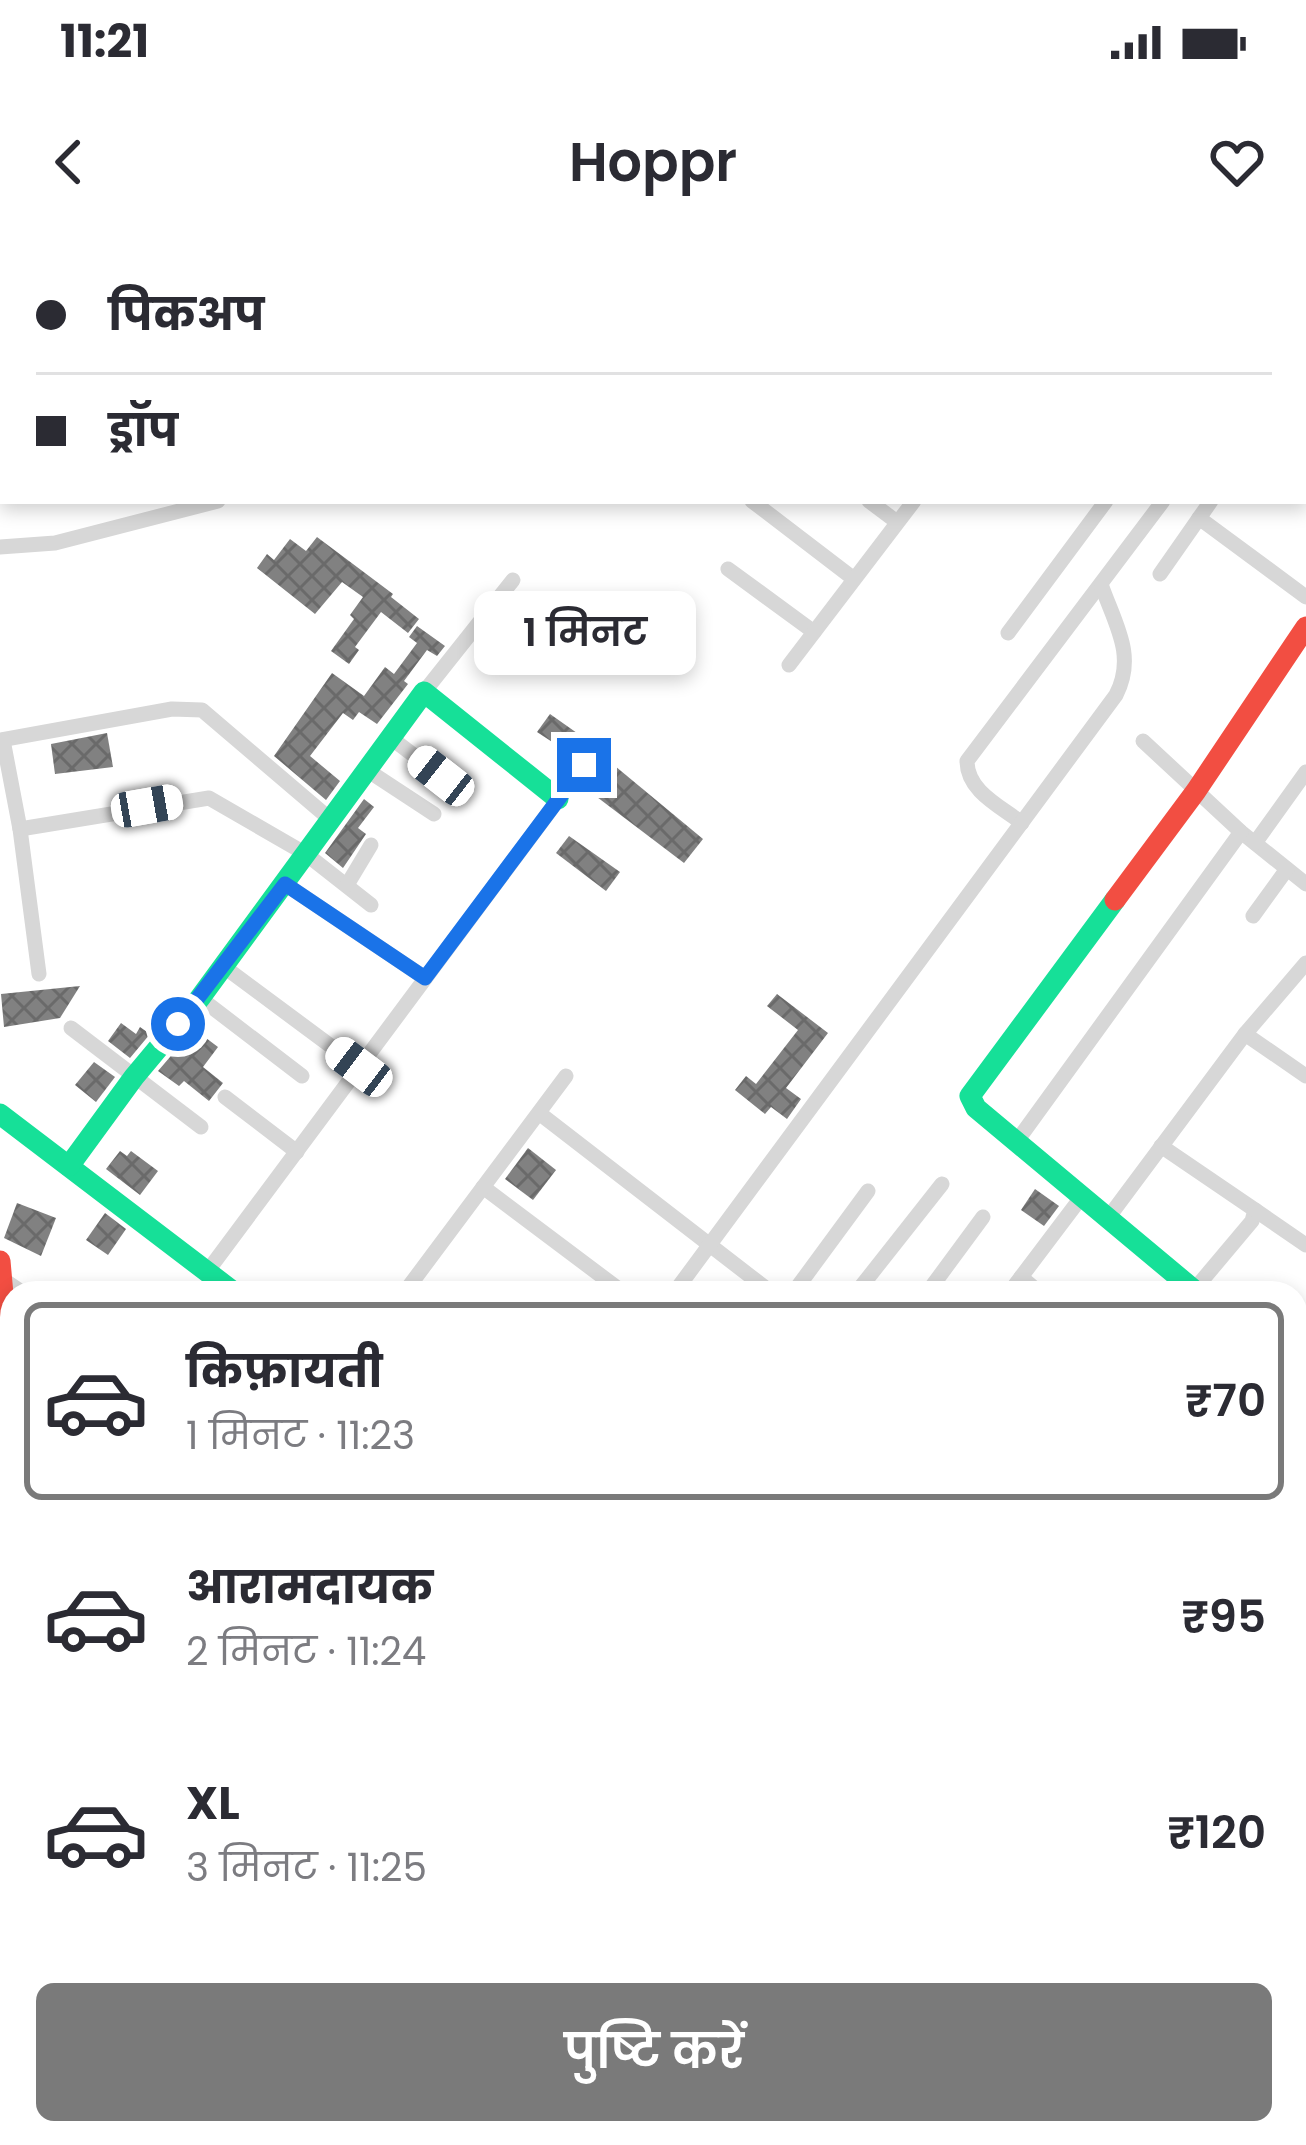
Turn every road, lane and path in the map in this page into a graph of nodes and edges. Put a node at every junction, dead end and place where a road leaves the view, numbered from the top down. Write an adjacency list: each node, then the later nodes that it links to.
1 (206, 504): 10 (street)
2 (756, 504): 13 (street)
3 (873, 504): 9 (street)
4 (911, 504): 9 (street)
5 (1104, 504): 19 (street)
6 (1161, 504): 15 (street)
7 (1209, 504): 8 (street)
8 (1199, 518): 12 (street); 16 (street)
9 (897, 521): 13 (street)
10 (0, 547)
11 (728, 569): 18 (street)
12 (1160, 574)
13 (854, 578): 18 (street)
14 (513, 580): 21 (street)
15 (1102, 587): 33 (street); 33 (street)
16 (1306, 597)
17 (1306, 627): 29 (street)
18 (814, 632): 20 (street)
19 (1008, 633)
20 (789, 665)
21 (424, 692): 22 (street); 30 (street)
22 (391, 738): 26 (street); 28 (street)
23 (2, 740): 32 (street); 34 (street)
24 (1143, 741): 29 (street)
25 (584, 765): 30 (street)
26 (368, 770): 31 (street); 32 (street)
27 (1306, 772): 36 (street)
28 (441, 776)
29 (1196, 791): 35 (street); 61 (street)
30 (558, 799): 48 (street)
31 (434, 814)
32 (332, 820): 38 (street)
33 (1022, 824): 73 (street)
34 (20, 829): 38 (street); 47 (street)
35 (1241, 832): 36 (street); 61 (street)
36 (1255, 843): 39 (street)
37 (371, 845): 42 (street)
38 (306, 854): 41 (street); 42 (street)
39 (1287, 868): 40 (street); 44 (street)
40 (1304, 879)
41 (285, 884): 46 (street); 48 (street)
42 (347, 885): 43 (street)
43 (371, 905)
44 (1252, 916)
45 (1306, 963): 51 (street)
46 (223, 966): 49 (street); 52 (street)
47 (39, 974)
48 (425, 978): 52 (street)
49 (200, 998): 53 (street); 54 (street)
50 (71, 1028): 53 (street)
51 (1245, 1034): 56 (street); 62 (street)
52 (359, 1067): 63 (street)
53 (134, 1076): 60 (street); 64 (street)
54 (302, 1076)
55 (566, 1076): 58 (street)
56 (1306, 1076)
57 (225, 1097): 63 (street)
58 (538, 1113): 66 (street); 73 (street)
59 (0, 1114): 64 (street)
60 (201, 1127)
61 (1018, 1141): 68 (street)
62 (1161, 1146): 69 (street); 71 (street)
63 (296, 1152): 75 (street)
64 (69, 1166): 75 (street)
65 (942, 1184): 84 (street)
66 (483, 1187): 79 (street); 80 (street)
67 (868, 1191): 83 (street)
68 (1083, 1196): 71 (street); 76 (street)
69 (1256, 1210): 72 (street); 89 (street)
70 (983, 1217): 85 (street)
71 (1108, 1218): 88 (street)
72 (1306, 1245)
73 (709, 1247): 81 (street); 82 (street)
74 (0, 1261): 77 (street)
75 (207, 1272): 78 (street)
76 (1021, 1277): 86 (street); 87 (street)
77 (2, 1278)
78 (219, 1281)
79 (413, 1281)
80 (608, 1281)
81 (683, 1281)
82 (756, 1281)
83 (802, 1281)
84 (865, 1281)
85 (936, 1281)
86 (1018, 1281)
87 (1026, 1281)
88 (1180, 1281)
89 (1200, 1281)

